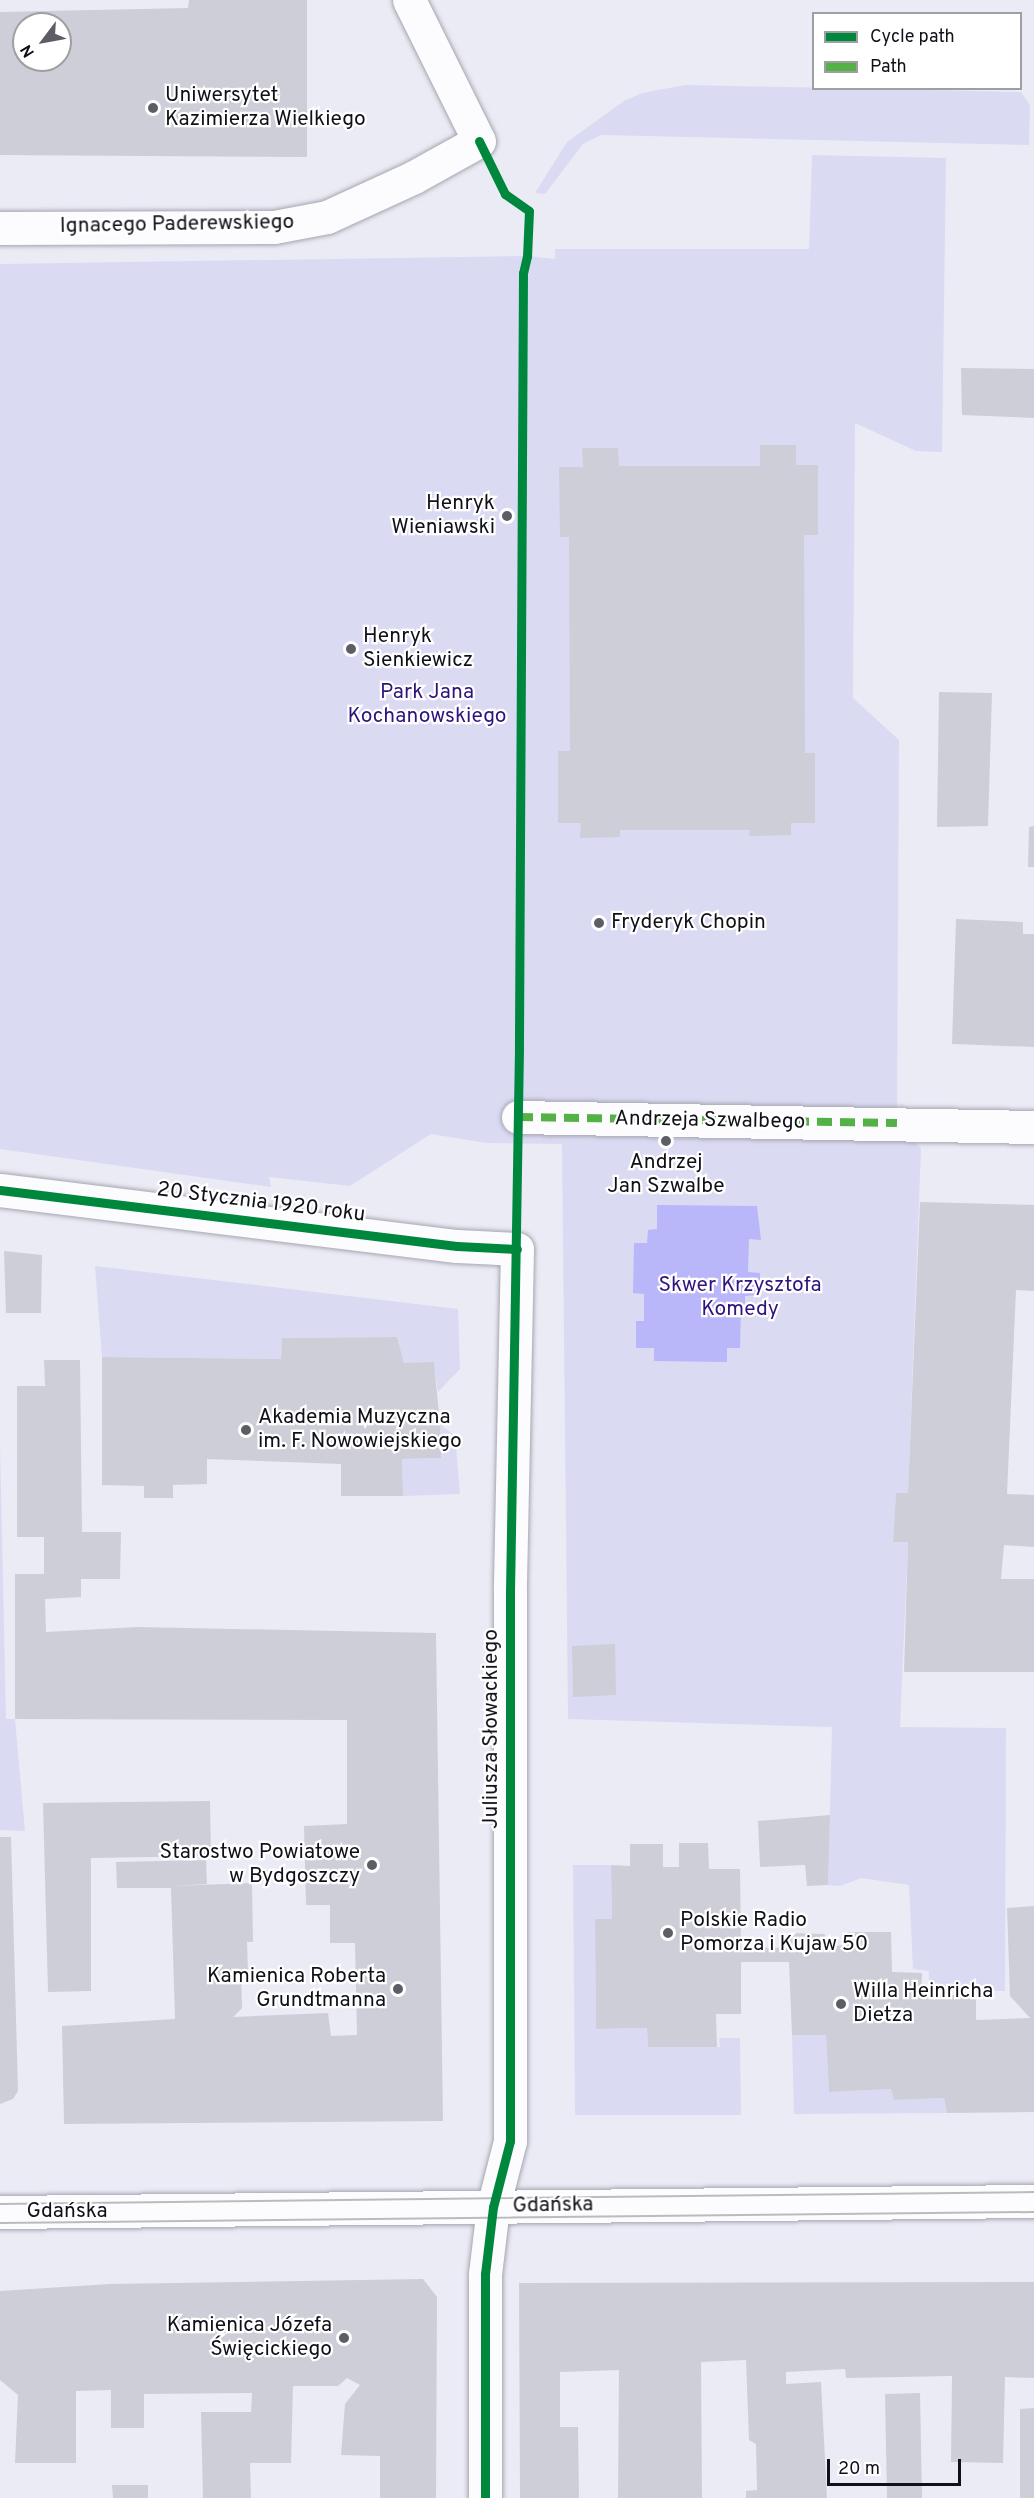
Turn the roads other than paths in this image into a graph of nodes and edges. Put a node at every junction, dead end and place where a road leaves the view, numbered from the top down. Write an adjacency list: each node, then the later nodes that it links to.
1 (409, 0): 2 (street, Ignacego Paderewskiego)
2 (0, 228)
3 (518, 1117): 4 (street, Andrzeja Szwalbego)
4 (1034, 1127)
5 (0, 1190): 6 (street, 20 Stycznia 1920 roku)
6 (517, 1249): 8 (street, Juliusza Słowackiego)
7 (1034, 2201): 8 (street, Gdańska)
8 (494, 2207): 9 (street, Gdańska); 10 (street, Juliusza Słowackiego)
9 (0, 2212)
10 (485, 2498)

